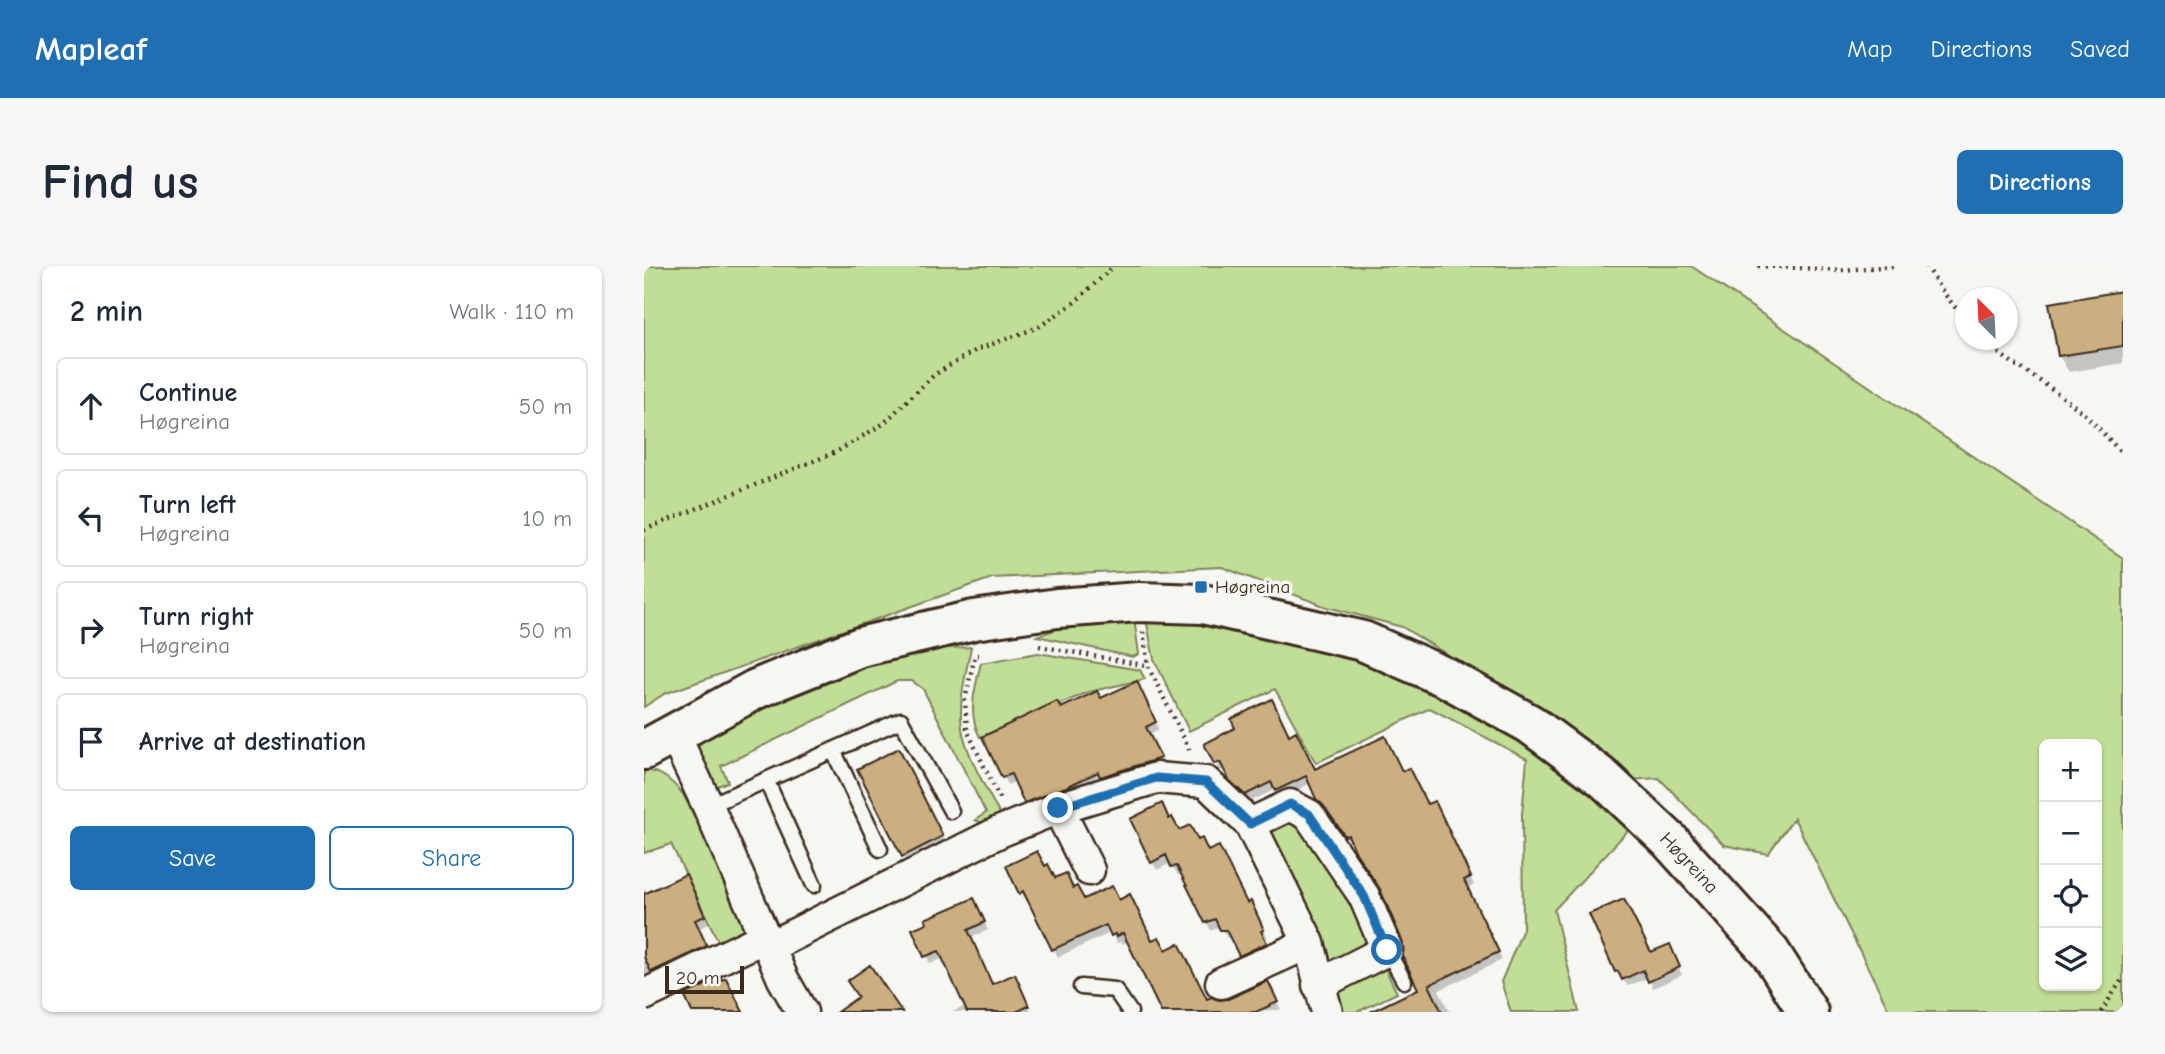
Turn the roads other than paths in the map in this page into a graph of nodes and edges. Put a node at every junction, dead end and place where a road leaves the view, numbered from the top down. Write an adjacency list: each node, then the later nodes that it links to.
1 (659, 741): 4 (street, Høgreina); 21 (street, Høgreina)
2 (833, 750): 3 (lane); 6 (lane); 8 (lane)
3 (766, 780): 4 (lane); 10 (lane)
4 (708, 806): 11 (street, Høgreina)
5 (1058, 808): 7 (street); 9 (street); 11 (street)
6 (951, 811)
7 (1250, 824): 12 (street); 13 (street)
8 (880, 849)
9 (1088, 870)
10 (814, 884)
11 (767, 942): 17 (street); 19 (street, Høgreina)
12 (1309, 943): 15 (street); 18 (street)
13 (1387, 950): 14 (lane); 18 (street)
14 (1404, 981)
15 (1220, 983)
16 (1081, 987): 20 (lane)
17 (644, 995)
18 (1323, 998)
19 (802, 1012)
20 (1130, 1012)
21 (1808, 1012)

